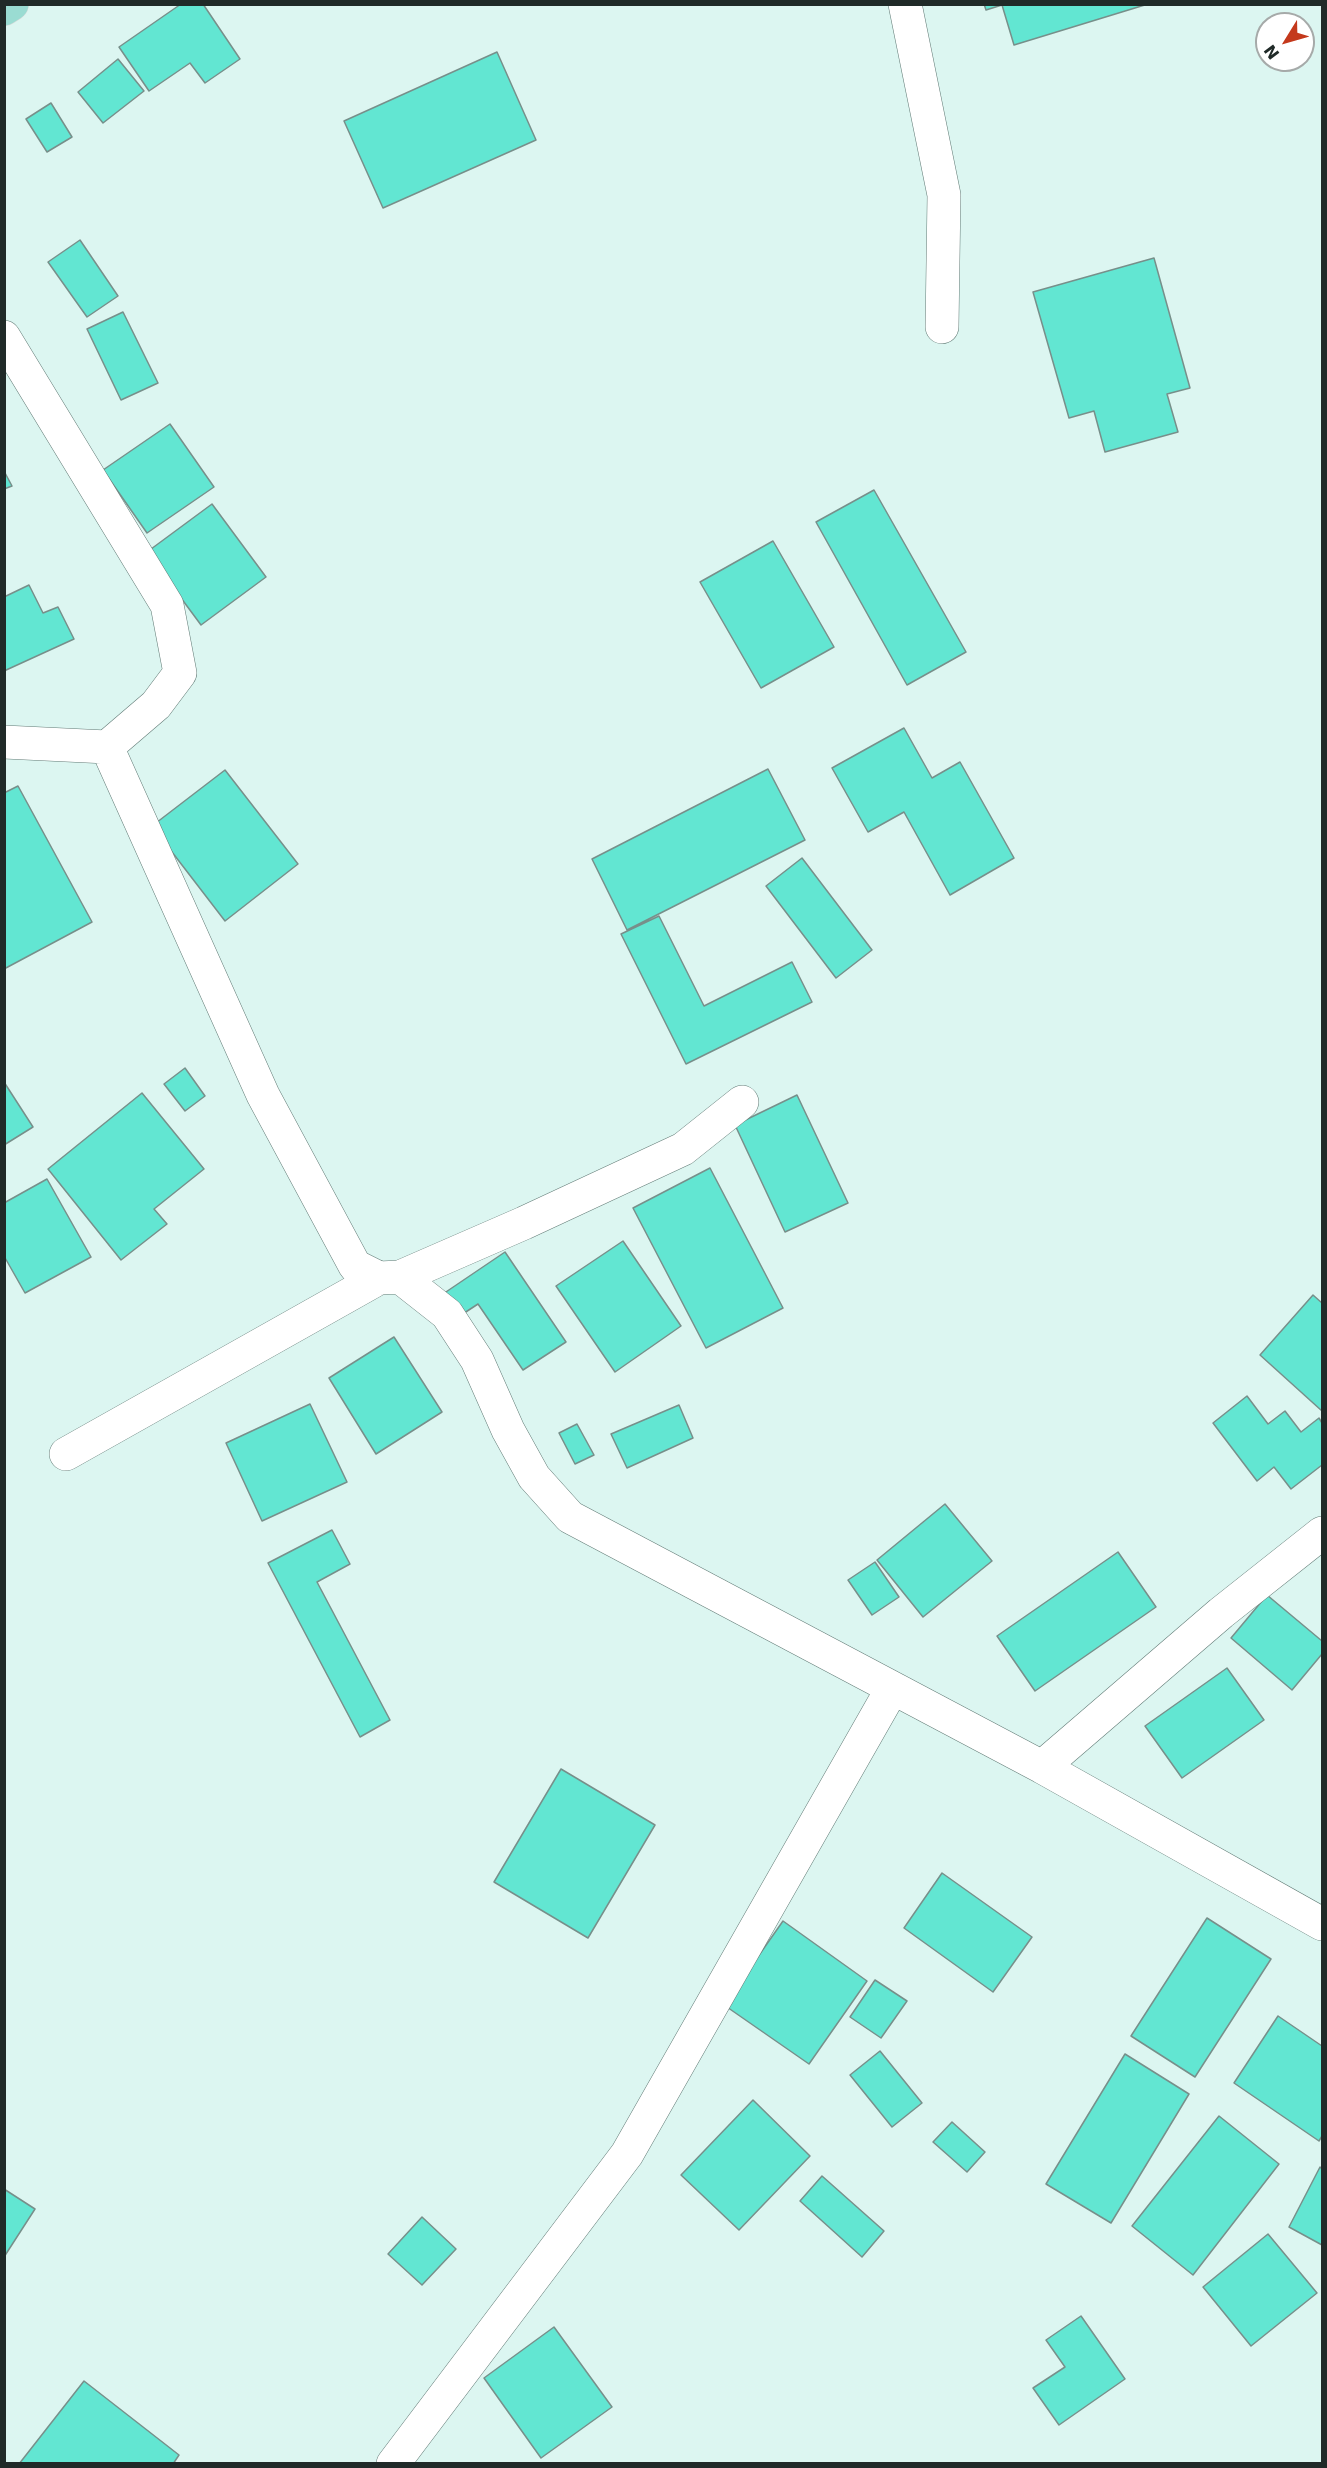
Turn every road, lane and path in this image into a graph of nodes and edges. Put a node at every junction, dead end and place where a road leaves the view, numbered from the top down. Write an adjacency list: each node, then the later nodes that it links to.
1 (12, 4): 3 (main road)
2 (905, 4): 4 (street)
3 (4, 9)
4 (942, 327)
5 (4, 337): 7 (street)
6 (4, 742): 7 (street)
7 (107, 747): 9 (street)
8 (742, 1101): 9 (street)
9 (389, 1277): 10 (street); 12 (street)
10 (66, 1454)
11 (1323, 1533): 13 (street)
12 (892, 1689): 13 (street); 15 (street)
13 (1042, 1767): 14 (street)
14 (1323, 1924)
15 (393, 2463)

